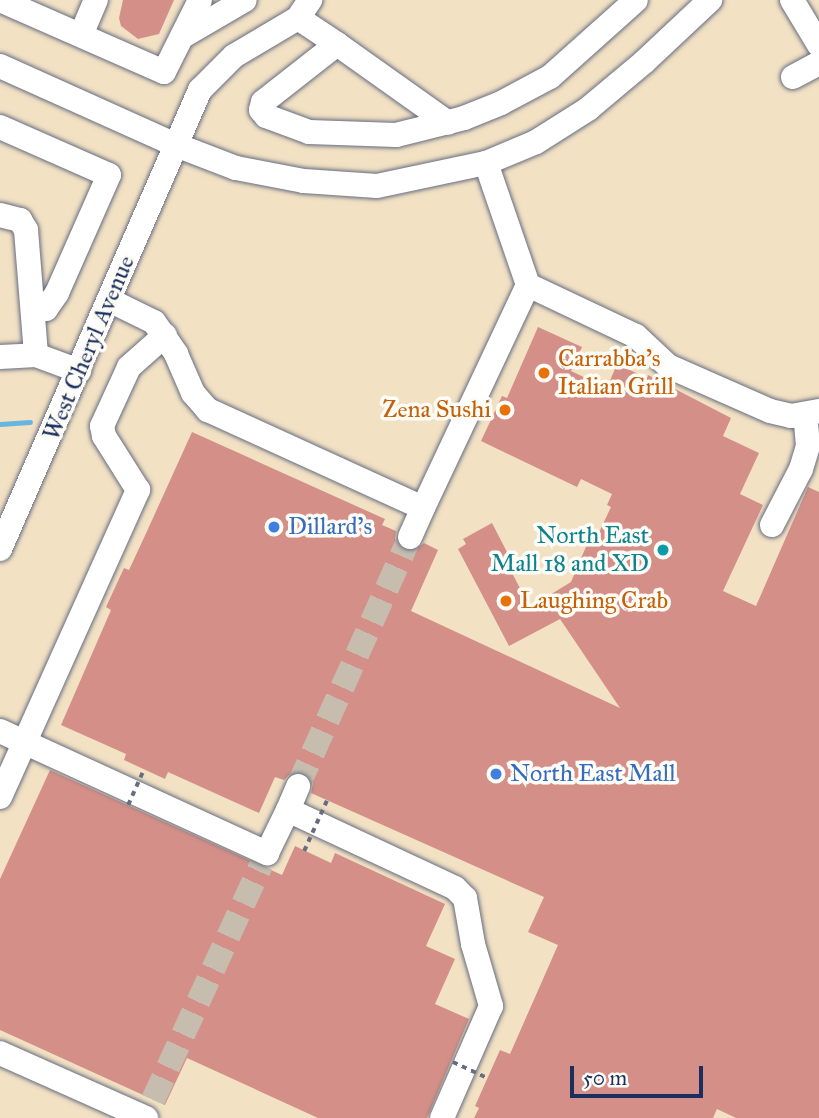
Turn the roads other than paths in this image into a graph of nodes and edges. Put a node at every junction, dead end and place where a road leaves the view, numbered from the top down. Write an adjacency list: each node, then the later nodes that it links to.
1 (1, 0): 10 (street)
2 (96, 0): 10 (street)
3 (200, 0): 9 (street)
4 (245, 0): 9 (street)
5 (636, 0): 16 (street)
6 (710, 0): 19 (street)
7 (792, 0): 12 (street)
8 (304, 9): 11 (street); 18 (street, West Cheryl Avenue)
9 (185, 35): 10 (street)
10 (81, 36)
11 (337, 44): 16 (street); 16 (street)
12 (819, 45)
13 (819, 63): 15 (street)
14 (0, 66): 18 (street)
15 (793, 77)
16 (448, 122)
17 (0, 127): 23 (street)
18 (176, 145): 19 (street); 22 (street, West Cheryl Avenue)
19 (486, 163): 21 (street)
20 (0, 215): 23 (street)
21 (528, 285): 28 (street); 29 (street)
22 (109, 300): 24 (street); 27 (street, West Cheryl Avenue)
23 (33, 309): 25 (street)
24 (164, 335): 29 (street); 34 (street)
25 (36, 355): 26 (street); 27 (street)
26 (0, 357)
27 (79, 371): 32 (street, West Cheryl Avenue)
28 (812, 413): 30 (street)
29 (423, 508): 31 (street)
30 (772, 525)
31 (410, 537)
32 (0, 547)
33 (0, 731): 34 (street)
34 (25, 742): 36 (street); 37 (street)
35 (298, 786): 37 (street)
36 (0, 797)
37 (288, 810): 40 (street)
38 (0, 1053): 39 (street)
39 (148, 1112)
40 (442, 1118)

